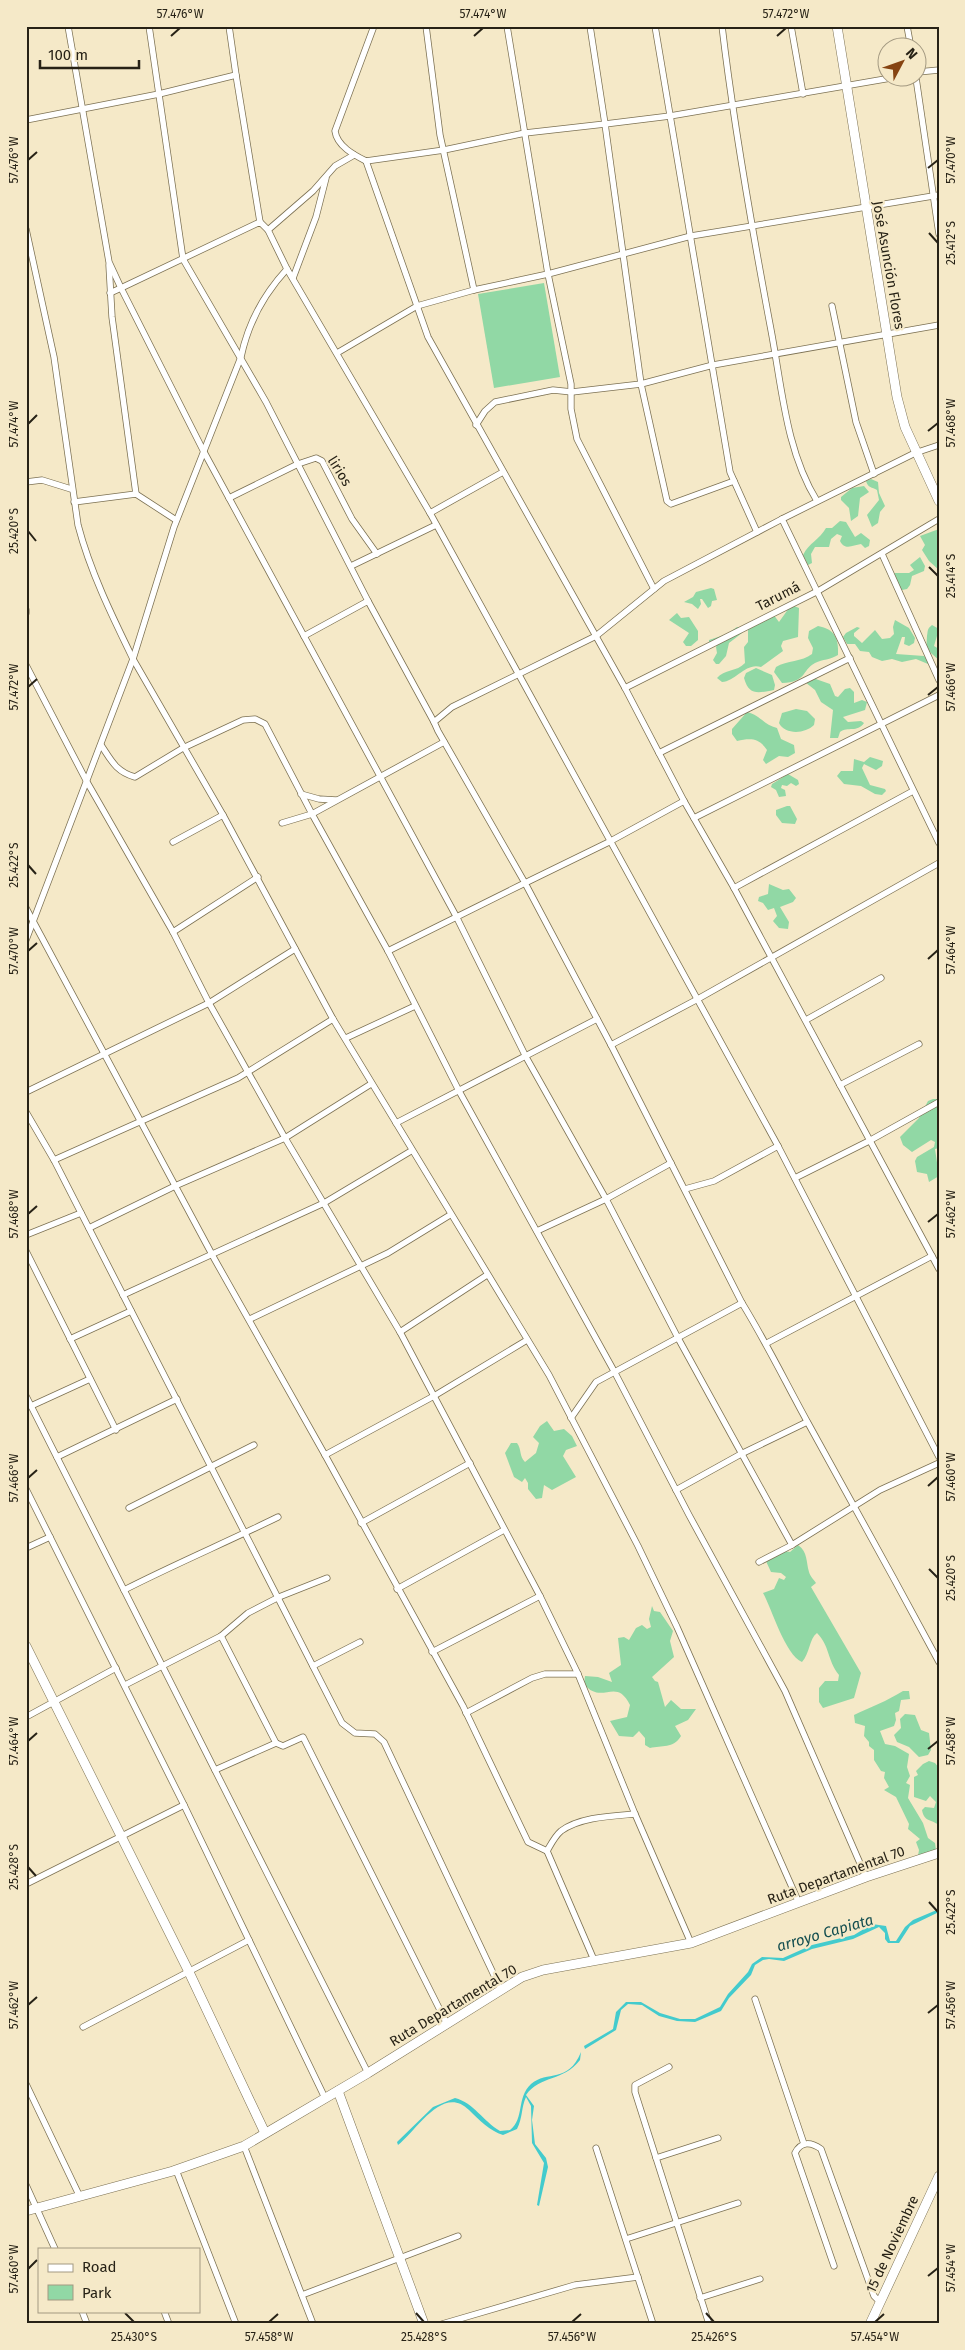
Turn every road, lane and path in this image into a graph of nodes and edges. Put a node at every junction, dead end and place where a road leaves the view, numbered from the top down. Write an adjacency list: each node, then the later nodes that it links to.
1 (68, 26): 19 (street)
2 (149, 26): 16 (street)
3 (229, 26): 12 (street)
4 (374, 26): 25 (street)
5 (426, 26): 24 (street)
6 (507, 26): 23 (street)
7 (590, 26): 22 (street)
8 (656, 26): 20 (street)
9 (722, 26): 18 (street)
10 (791, 26): 17 (street)
11 (837, 26): 14 (street, José Asunción Flores)
12 (236, 75): 16 (street); 30 (street)
13 (878, 80): 14 (street)
14 (846, 86): 17 (street); 29 (street, José Asunción Flores)
15 (918, 88): 28 (street)
16 (159, 94): 19 (street); 37 (street)
17 (803, 94): 18 (street)
18 (731, 105): 20 (street); 31 (street)
19 (81, 109): 21 (street); 38 (street)
20 (670, 116): 22 (street); 35 (street)
21 (26, 120)
22 (605, 124): 23 (street); 36 (street)
23 (525, 133): 24 (street); 40 (street)
24 (444, 150): 26 (street); 43 (street)
25 (354, 155): 26 (street); 27 (street)
26 (366, 161): 45 (street)
27 (327, 176): 33 (street); 41 (street)
28 (936, 196): 29 (street); 34 (street)
29 (865, 207): 31 (street); 48 (street, José Asunción Flores)
30 (260, 222): 33 (street); 37 (street)
31 (751, 226): 35 (street); 51 (street)
32 (26, 229): 65 (street)
33 (268, 230): 39 (street)
34 (939, 234)
35 (691, 236): 36 (street); 53 (street)
36 (624, 254): 40 (street); 54 (street)
37 (183, 259): 42 (street); 52 (street)
38 (109, 262): 42 (street); 44 (street)
39 (288, 269): 41 (street); 52 (street)
40 (548, 274): 43 (street); 55 (street)
41 (292, 278): 50 (street)
42 (121, 288): 44 (street); 58 (street)
43 (474, 290): 45 (street)
44 (110, 293): 66 (street)
45 (417, 306): 50 (street); 56 (street)
46 (832, 306): 49 (street)
47 (939, 325): 48 (street)
48 (887, 333): 49 (street); 59 (street, José Asunción Flores)
49 (838, 342): 51 (street); 62 (street)
50 (337, 353): 71 (street)
51 (775, 354): 53 (street); 68 (street)
52 (241, 357): 58 (street); 60 (street)
53 (713, 365): 54 (street); 63 (street)
54 (640, 384): 55 (street); 63 (street)
55 (572, 392): 56 (street); 80 (street)
56 (476, 425): 61 (street)
57 (939, 445): 59 (street)
58 (204, 452): 67 (street); 74 (street)
59 (915, 453): 62 (street); 69 (street, José Asunción Flores)
60 (298, 464): 67 (street, lirios); 77 (street, lirios); 79 (street)
61 (503, 472): 71 (street); 84 (street)
62 (874, 474): 68 (street)
63 (734, 481): 76 (street)
64 (26, 482): 65 (street)
65 (71, 489): 70 (street)
66 (136, 494): 70 (street); 74 (street)
67 (229, 498): 83 (street)
68 (817, 501): 72 (street)
69 (939, 501)
70 (74, 502): 86 (street)
71 (430, 513): 75 (street)
72 (782, 519): 76 (street); 81 (street)
73 (939, 519): 78 (street, Tarumá)
74 (176, 520): 86 (street)
75 (436, 525): 77 (street); 88 (street)
76 (757, 532): 80 (street)
77 (377, 554): 79 (street)
78 (882, 554): 81 (street, Tarumá); 89 (street)
79 (351, 566): 82 (street)
80 (654, 589): 84 (street)
81 (818, 590): 85 (street); 90 (street, Tarumá)
82 (368, 601): 83 (street); 92 (street)
83 (304, 636): 98 (street)
84 (596, 636): 88 (street); 90 (street)
85 (850, 658): 93 (street); 97 (street)
86 (133, 659): 95 (street); 96 (street)
87 (26, 665): 99 (street)
88 (518, 676): 92 (street); 109 (street)
89 (939, 680)
90 (625, 688): 97 (street)
91 (939, 695): 93 (street)
92 (434, 722): 94 (street)
93 (883, 725): 100 (street); 106 (street)
94 (444, 742): 98 (street); 113 (street)
95 (101, 745): 96 (street); 99 (street)
96 (183, 748): 101 (street); 105 (street)
97 (660, 753): 103 (street)
98 (380, 778): 102 (street); 116 (street)
99 (87, 782): 117 (street); 118 (street)
100 (913, 791): 110 (street); 114 (street)
101 (301, 794): 102 (street); 104 (street)
102 (337, 800): 104 (street)
103 (684, 800): 106 (street); 109 (street)
104 (312, 814): 107 (street); 121 (street)
105 (224, 815): 108 (street); 112 (street)
106 (694, 818): 114 (street)
107 (282, 823)
108 (173, 842)
109 (608, 842): 113 (street); 124 (street)
110 (939, 843)
111 (939, 863): 122 (street)
112 (258, 877): 118 (street); 120 (street)
113 (525, 883): 116 (street); 128 (street)
114 (734, 888): 122 (street)
115 (26, 908): 117 (street)
116 (456, 916): 121 (street); 134 (street)
117 (34, 921): 119 (street); 133 (street)
118 (174, 932): 125 (street)
119 (26, 940)
120 (295, 949): 125 (street); 127 (street)
121 (388, 951): 126 (street)
122 (771, 956): 124 (street); 129 (street)
123 (881, 978): 129 (street)
124 (696, 1000): 132 (street); 146 (street)
125 (209, 1003): 133 (street); 135 (street)
126 (415, 1006): 130 (street); 138 (street)
127 (333, 1019): 130 (street); 135 (street)
128 (597, 1019): 132 (street); 134 (street)
129 (806, 1020): 137 (street)
130 (346, 1038): 136 (street)
131 (919, 1044): 137 (street)
132 (611, 1045): 149 (street)
133 (104, 1053): 139 (street); 142 (street)
134 (526, 1057): 138 (street); 153 (street)
135 (248, 1073): 142 (street); 144 (street)
136 (371, 1084): 143 (street); 144 (street)
137 (840, 1086): 145 (street)
138 (459, 1090): 143 (street); 158 (street)
139 (26, 1092)
140 (939, 1102): 145 (street)
141 (26, 1112): 148 (street)
142 (141, 1122): 148 (street); 151 (street)
143 (396, 1123): 147 (street)
144 (285, 1138): 151 (street); 154 (street)
145 (869, 1141): 150 (street); 162 (street)
146 (778, 1146): 150 (street); 152 (street)
147 (411, 1151): 154 (street); 156 (street)
148 (54, 1160): 155 (street)
149 (671, 1163): 152 (street); 153 (street)
150 (795, 1178): 167 (street)
151 (175, 1186): 157 (street); 161 (street)
152 (685, 1189): 168 (street)
153 (606, 1199): 158 (street); 172 (street)
154 (324, 1203): 161 (street); 163 (street)
155 (81, 1213): 157 (street); 159 (street)
156 (450, 1216): 163 (street); 165 (street)
157 (89, 1228): 166 (street)
158 (537, 1231): 176 (street)
159 (26, 1235)
160 (26, 1251): 173 (street)
161 (211, 1254): 166 (street); 170 (street)
162 (932, 1256): 164 (street); 167 (street)
163 (362, 1267): 170 (street); 171 (street)
164 (939, 1269)
165 (487, 1275): 171 (street); 174 (street)
166 (123, 1295): 169 (street)
167 (854, 1296): 175 (street); 189 (street)
168 (742, 1303): 172 (street); 175 (street)
169 (132, 1311): 173 (street); 180 (street)
170 (250, 1319): 187 (street)
171 (400, 1332): 179 (street)
172 (678, 1338): 176 (street); 186 (street)
173 (70, 1339): 177 (street)
174 (527, 1340): 179 (street); 182 (street)
175 (767, 1343): 183 (street)
176 (614, 1371): 182 (street); 194 (street)
177 (90, 1379): 181 (street); 184 (street)
178 (26, 1396): 181 (street)
179 (434, 1396): 187 (street); 190 (street)
180 (177, 1399): 184 (street); 192 (street)
181 (31, 1406): 188 (street)
182 (571, 1418): 232 (street)
183 (807, 1422): 186 (street); 195 (street)
184 (116, 1430): 188 (street)
185 (254, 1445): 192 (street)
186 (741, 1454): 194 (street); 202 (street)
187 (325, 1455): 198 (street)
188 (57, 1457): 207 (street)
189 (939, 1457)
190 (470, 1463): 198 (street); 199 (street)
191 (939, 1463): 195 (street)
192 (211, 1468): 196 (street); 200 (street)
193 (26, 1489): 201 (street)
194 (676, 1490): 230 (street)
195 (855, 1505): 202 (street); 214 (street)
196 (129, 1508)
197 (278, 1517): 200 (street)
198 (361, 1523): 206 (street)
199 (504, 1530): 206 (street); 208 (street)
200 (246, 1533): 207 (street); 209 (street)
201 (50, 1537): 203 (street); 217 (street)
202 (792, 1545): 204 (street)
203 (26, 1548)
204 (759, 1562)
205 (327, 1578): 209 (street)
206 (397, 1589): 213 (street)
207 (124, 1590): 216 (street)
208 (540, 1596): 213 (street); 218 (street)
209 (278, 1597): 210 (street); 215 (street)
210 (221, 1636): 216 (street); 223 (street)
211 (360, 1642): 215 (street)
212 (26, 1646): 220 (street)
213 (432, 1652): 221 (street)
214 (939, 1662)
215 (313, 1666): 237 (street)
216 (163, 1667): 219 (street); 224 (street)
217 (116, 1668): 219 (street); 220 (street)
218 (578, 1674): 221 (street); 226 (street)
219 (125, 1685): 225 (street)
220 (55, 1703): 222 (street); 227 (street)
221 (466, 1713): 228 (street)
222 (26, 1717)
223 (276, 1743): 224 (street); 239 (street)
224 (215, 1770): 242 (street)
225 (184, 1804): 227 (street); 233 (street)
226 (635, 1814): 228 (street); 234 (street)
227 (121, 1836): 231 (street); 236 (street)
228 (547, 1850): 235 (street)
229 (939, 1854): 230 (street, Ruta Departamental 70)
230 (866, 1877): 232 (street, Ruta Departamental 70)
231 (26, 1884)
232 (799, 1902): 234 (street, Ruta Departamental 70)
233 (249, 1940): 236 (street); 245 (street)
234 (691, 1943): 235 (street, Ruta Departamental 70)
235 (594, 1960): 237 (street, Ruta Departamental 70)
236 (188, 1970): 240 (street); 246 (street)
237 (500, 1990): 239 (street, Ruta Departamental 70)
238 (755, 2000): 248 (street)
239 (447, 2024): 242 (street, Ruta Departamental 70)
240 (83, 2027)
241 (668, 2067): 251 (street)
242 (368, 2074): 244 (street, Ruta Departamental 70)
243 (26, 2084): 255 (street)
244 (338, 2091): 245 (street, Ruta Departamental 70); 263 (street)
245 (325, 2098): 246 (street, Ruta Departamental 70)
246 (265, 2133): 249 (street, Ruta Departamental 70)
247 (718, 2138): 251 (street)
248 (804, 2144): 264 (street); 269 (street)
249 (244, 2146): 252 (street, Ruta Departamental 70); 267 (street)
250 (596, 2148): 261 (street)
251 (656, 2158): 259 (street)
252 (176, 2170): 255 (street, Ruta Departamental 70); 274 (street)
253 (939, 2176): 269 (street, 15 de Noviembre)
254 (26, 2185): 257 (street)
255 (80, 2196): 257 (street, Ruta Departamental 70)
256 (738, 2203): 259 (street)
257 (38, 2208): 258 (street, Ruta Departamental 70); 262 (street)
258 (26, 2211)
259 (677, 2223): 261 (street); 268 (street)
260 (458, 2236): 263 (street)
261 (626, 2240): 265 (street)
262 (55, 2248)
263 (400, 2258): 267 (street); 276 (street)
264 (834, 2266)
265 (638, 2277): 277 (street); 278 (street)
266 (760, 2279): 268 (street)
267 (302, 2295): 275 (street)
268 (700, 2298): 279 (street)
269 (880, 2302): 280 (street, 15 de Noviembre)
270 (82, 2312): 272 (street)
271 (164, 2312): 273 (street)
272 (87, 2324)
273 (169, 2324)
274 (236, 2324)
275 (313, 2324)
276 (424, 2324)
277 (442, 2324)
278 (653, 2324)
279 (708, 2324)
280 (870, 2324)

